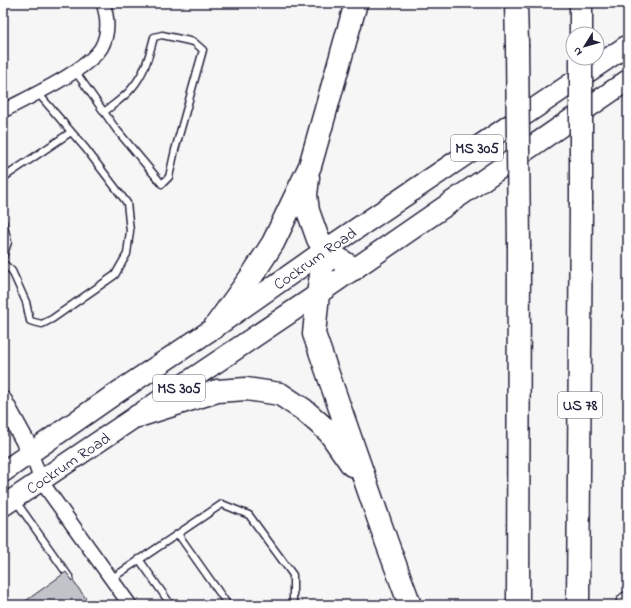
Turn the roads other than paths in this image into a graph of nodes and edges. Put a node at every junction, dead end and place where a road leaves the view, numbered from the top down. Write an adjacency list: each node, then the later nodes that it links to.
1 (103, 3): 8 (street)
2 (356, 3): 14 (highway)
3 (516, 3): 39 (highway, bridge)
4 (581, 3): 5 (highway)
5 (581, 26)
6 (628, 45): 17 (main road, Cockrum Road / MS 305)
7 (581, 66): 40 (highway, US 78, bridge)
8 (75, 71): 10 (street); 12 (lane)
9 (628, 80): 20 (main road, Cockrum Road / MS 305)
10 (37, 92): 11 (street); 13 (lane)
11 (3, 111)
12 (104, 112): 12 (lane)
13 (71, 132): 15 (lane); 19 (lane)
14 (310, 166): 17 (highway); 22 (highway)
15 (3, 178)
16 (3, 222): 18 (lane)
17 (325, 250): 20 (highway); 21 (highway); 22 (main road, Cockrum Road / MS 305)
18 (3, 258)
19 (3, 263)
20 (354, 269): 21 (main road, Cockrum Road / MS 305)
21 (318, 294): 24 (main road, Cockrum Road / MS 305); 28 (highway)
22 (214, 328): 25 (main road, Cockrum Road / MS 305)
23 (3, 401): 25 (street)
24 (138, 416): 27 (main road, Cockrum Road / MS 305); 28 (highway)
25 (31, 452): 26 (main road, Cockrum Road / MS 305); 27 (street)
26 (3, 472)
27 (41, 481): 29 (main road, Cockrum Road / MS 305); 32 (street)
28 (367, 486): 38 (highway)
29 (9, 503): 33 (lane)
30 (178, 534): 31 (lane); 36 (lane); 37 (lane)
31 (139, 560): 32 (lane); 35 (lane)
32 (111, 579): 34 (street)
33 (76, 586)
34 (130, 605)
35 (171, 605)
36 (228, 605)
37 (290, 605)
38 (410, 605)
39 (518, 605)
40 (578, 605)

